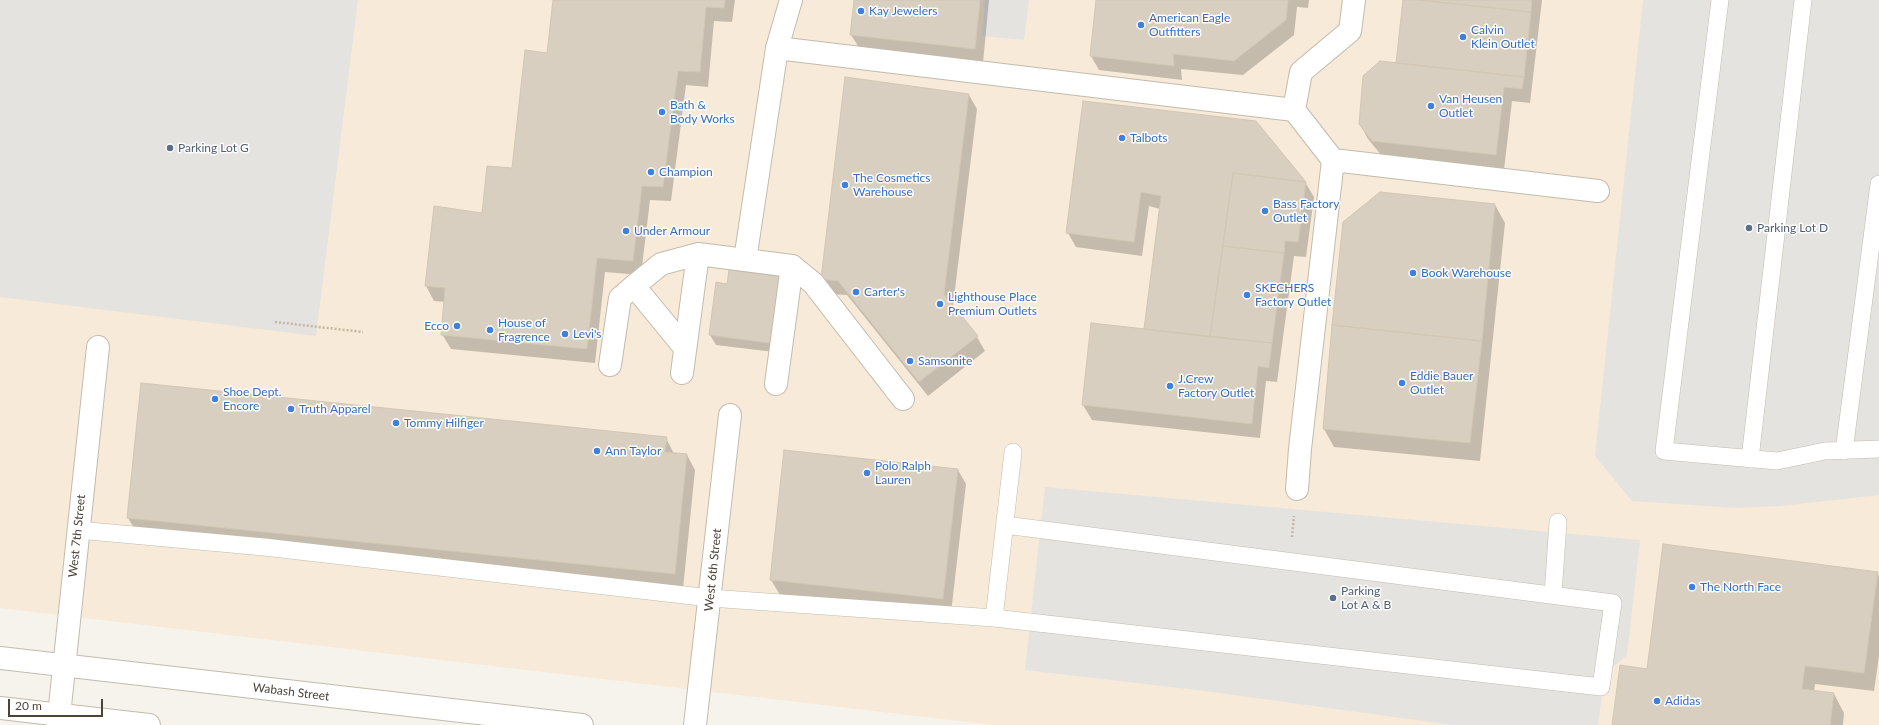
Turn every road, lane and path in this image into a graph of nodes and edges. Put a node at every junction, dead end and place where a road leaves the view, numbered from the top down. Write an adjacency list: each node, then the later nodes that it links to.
1 (791, 0): 5 (street)
2 (1354, 0): 6 (street)
3 (1720, 0): 26 (lane)
4 (1803, 0): 26 (lane)
5 (777, 48): 6 (street); 11 (street)
6 (1294, 110): 7 (street)
7 (1334, 160): 9 (street); 27 (street)
8 (1879, 184): 24 (lane)
9 (1598, 191)
10 (698, 254): 11 (street); 13 (street); 17 (street)
11 (746, 260): 12 (street)
12 (792, 266): 20 (street); 21 (street)
13 (634, 286): 17 (street); 18 (street)
14 (275, 322): 15 (path)
15 (363, 332)
16 (98, 347): 30 (street, West 7th Street)
17 (685, 348): 19 (street)
18 (610, 365)
19 (682, 373)
20 (776, 384)
21 (903, 399)
22 (730, 415): 33 (street, West 6th Street)
23 (1879, 449): 24 (lane)
24 (1844, 451): 26 (lane)
25 (1013, 452): 29 (lane)
26 (1750, 459)
27 (1297, 490): 31 (path)
28 (1558, 522): 32 (lane)
29 (1005, 525): 31 (lane); 34 (lane)
30 (78, 530): 33 (lane); 36 (street, West 7th Street)
31 (1289, 561): 32 (lane)
32 (1553, 595): 34 (lane)
33 (710, 598): 34 (lane); 41 (street, West 6th Street)
34 (994, 618)
35 (0, 658): 36 (street, Wabash Street)
36 (64, 666): 38 (street, West 7th Street); 40 (street, Wabash Street)
37 (0, 708): 38 (street)
38 (58, 719): 39 (street)
39 (149, 725)
40 (582, 725)
41 (695, 725)

